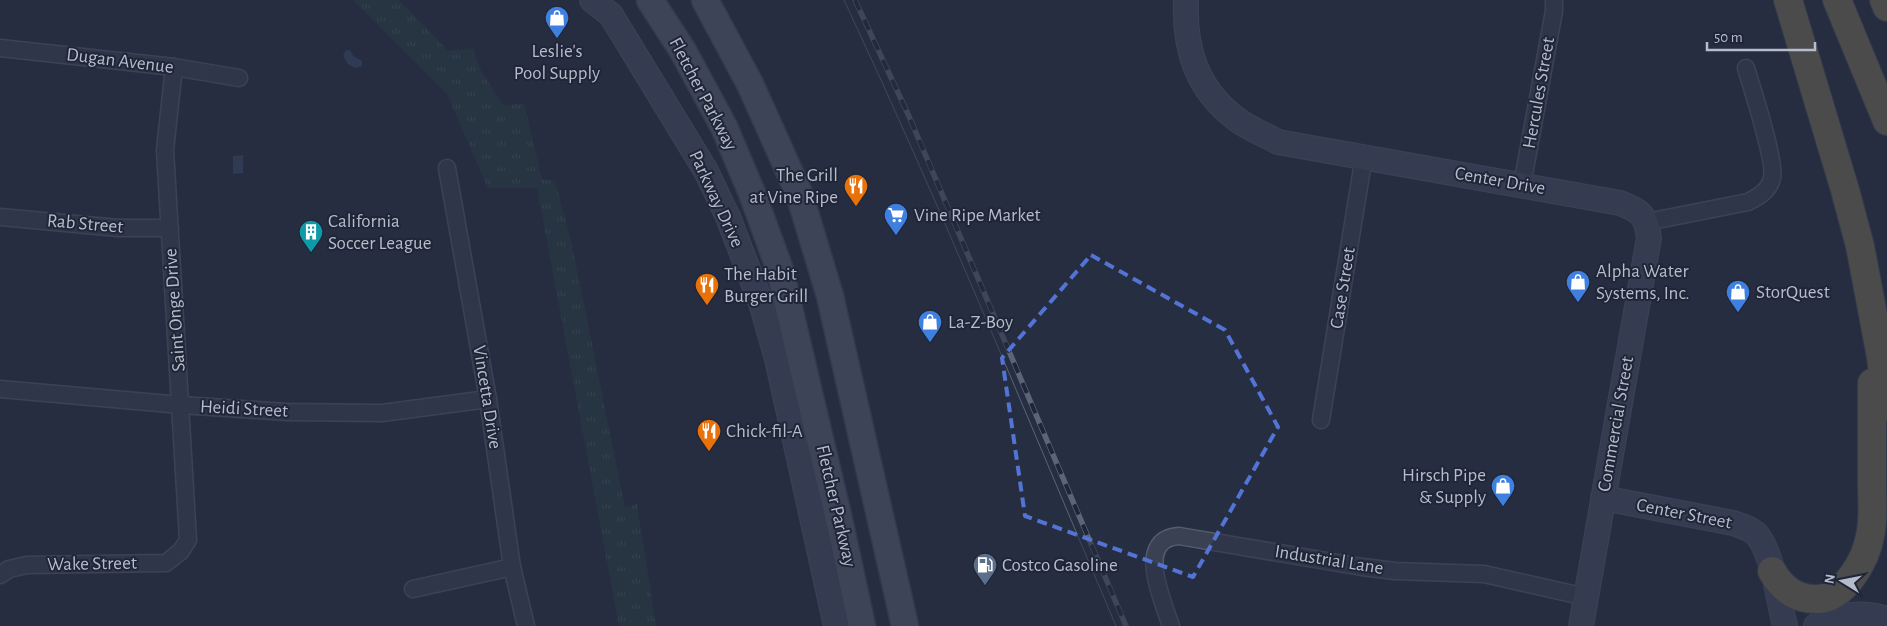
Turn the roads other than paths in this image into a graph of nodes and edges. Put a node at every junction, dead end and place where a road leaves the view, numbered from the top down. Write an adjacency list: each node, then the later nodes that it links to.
1 (592, 0): 36 (main road, Parkway Drive)
2 (650, 0): 37 (main road, Fletcher Parkway)
3 (704, 0): 38 (main road)
4 (1186, 0): 15 (main road, Center Drive)
5 (1554, 0): 17 (street, Hercules Street)
6 (1788, 0): 21 (highway)
7 (1837, 0): 14 (highway)
8 (1884, 0): 9 (highway)
9 (1887, 7)
10 (0, 48): 11 (street, Dugan Avenue)
11 (174, 67): 13 (street, Dugan Avenue); 20 (street, Saint Onge Drive)
12 (1746, 68): 19 (street)
13 (239, 78)
14 (1887, 121)
15 (1364, 156): 17 (main road, Center Drive); 26 (street, Case Street)
16 (446, 168): 23 (street, Vincetta Drive)
17 (1522, 185): 19 (main road, Center Drive)
18 (0, 217): 20 (street, Rab Street)
19 (1647, 222): 27 (main road, Commercial Street)
20 (170, 228): 24 (street, Saint Onge Drive)
21 (1870, 301): 25 (highway); 30 (highway)
22 (0, 389): 24 (street, Heidi Street)
23 (488, 399): 24 (street, Heidi Street); 29 (street, Vincetta Drive)
24 (181, 406): 28 (street, Saint Onge Drive)
25 (1887, 407)
26 (1321, 420)
27 (1603, 498): 30 (main road, Center Street); 33 (main road, Commercial Street)
28 (181, 551): 31 (street, Wake Street)
29 (512, 567): 32 (street); 35 (street, Vincetta Drive)
30 (1772, 571): 41 (main road, Center Street)
31 (0, 575)
32 (413, 589)
33 (1586, 597): 39 (street, Industrial Lane); 40 (main road, Commercial Street)
34 (1887, 620): 42 (main road)
35 (526, 626)
36 (836, 626)
37 (862, 626)
38 (905, 626)
39 (1171, 626)
40 (1581, 626)
41 (1785, 626)
42 (1816, 626)

